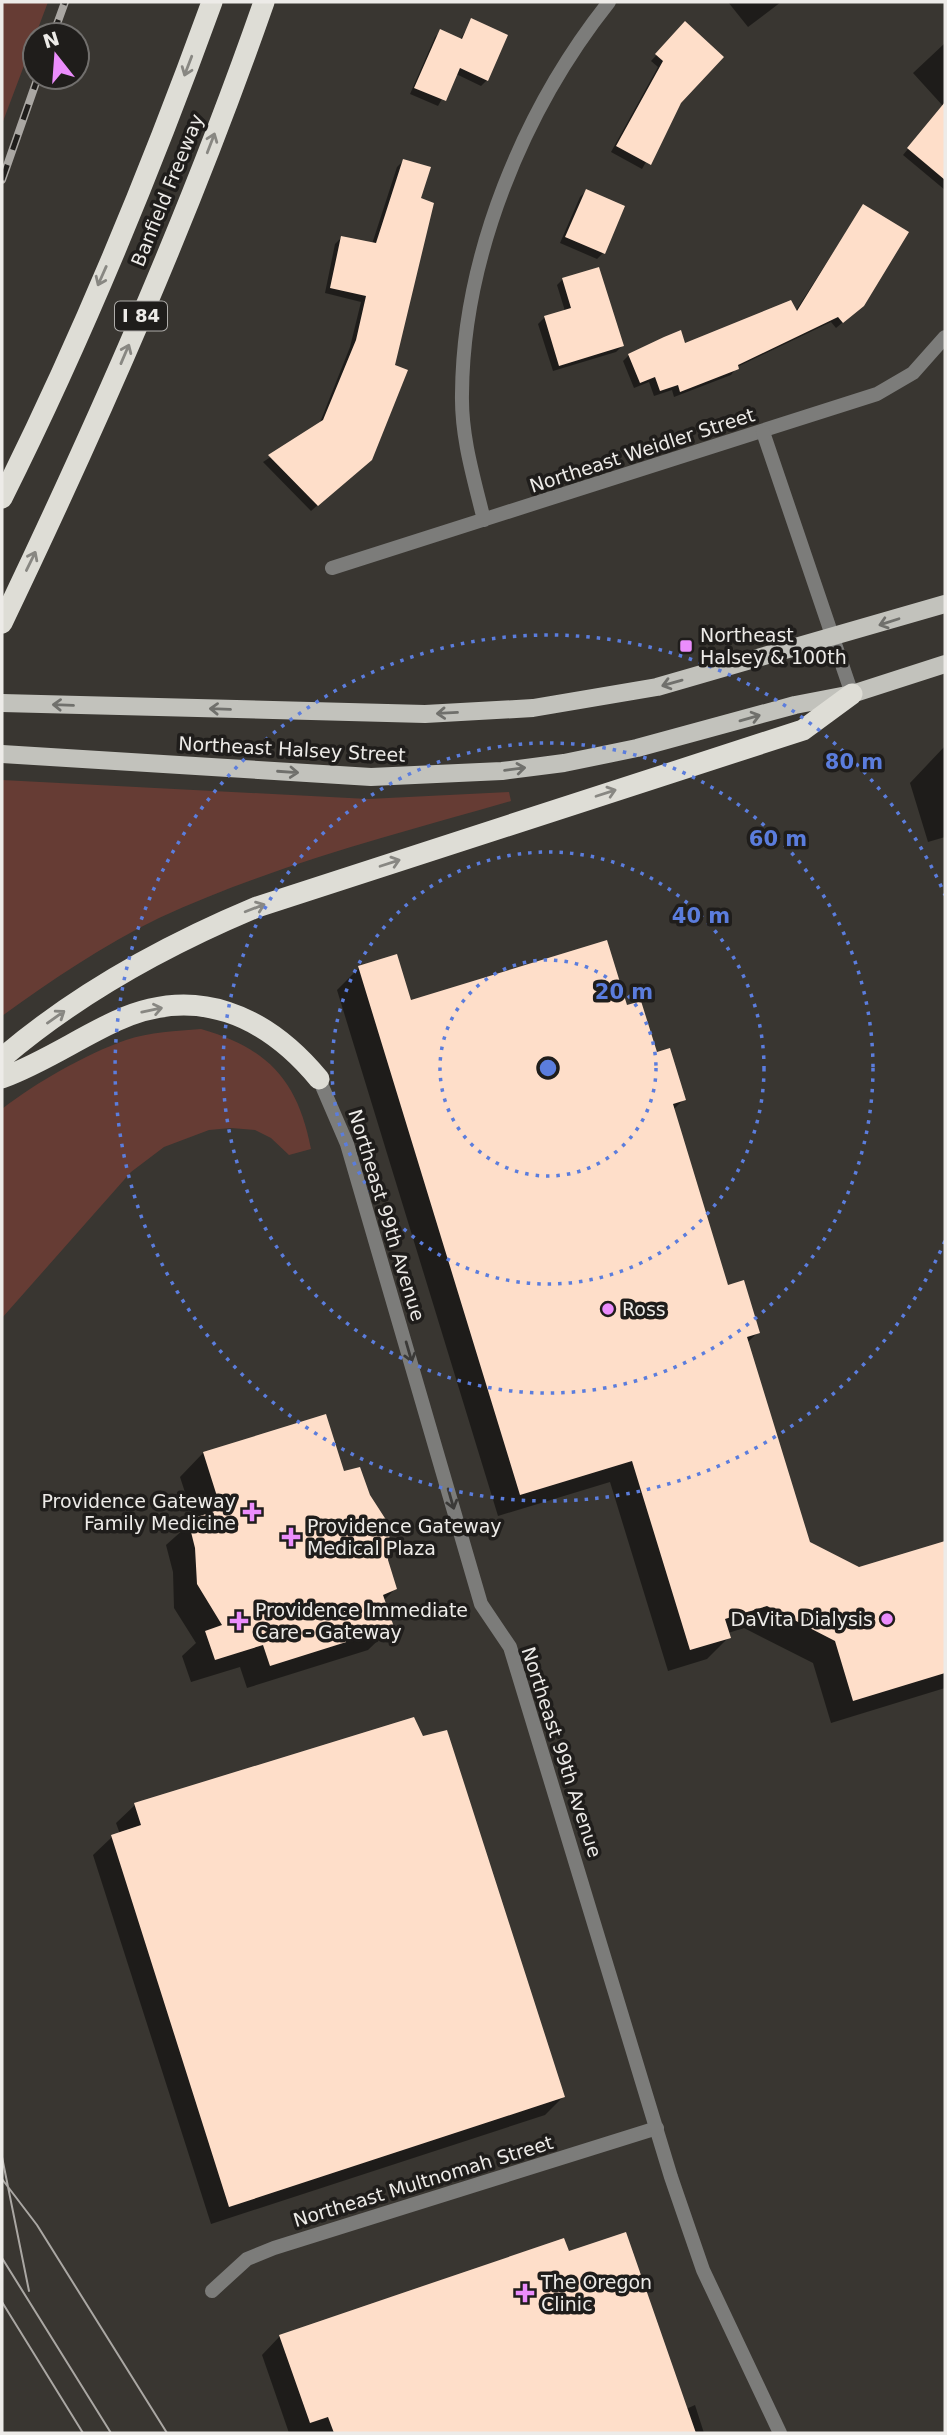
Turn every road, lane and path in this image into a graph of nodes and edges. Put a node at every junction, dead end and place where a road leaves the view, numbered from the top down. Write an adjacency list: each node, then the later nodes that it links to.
1 (212, 2): 6 (highway, Banfield Freeway / I 84, one-way to 6)
2 (264, 2): 10 (highway, Banfield Freeway / I 84, one-way to 2)
3 (608, 2): 7 (street)
4 (945, 337): 5 (street, Northeast Weidler Street)
5 (763, 432): 7 (street, Northeast Weidler Street); 11 (street)
6 (2, 498)
7 (484, 520): 8 (street, Northeast Weidler Street)
8 (332, 568)
9 (945, 604): 11 (main road, Northeast Halsey Street, one-way to 11)
10 (2, 623)
11 (833, 639): 13 (street); 14 (main road, Northeast Halsey Street, one-way to 14)
12 (945, 664): 13 (main road, Northeast Halsey Street)
13 (852, 694): 15 (main road, Northeast Halsey Street, one-way to 13); 16 (highway, one-way to 13)
14 (2, 703)
15 (2, 754)
16 (2, 1058)
17 (2, 1078): 18 (highway, one-way to 18)
18 (319, 1079): 19 (street, Northeast 99th Avenue, one-way to 19)
19 (657, 2128): 20 (street, Northeast Multnomah Street); 21 (street, Northeast 99th Avenue)
20 (212, 2291)
21 (780, 2433)

